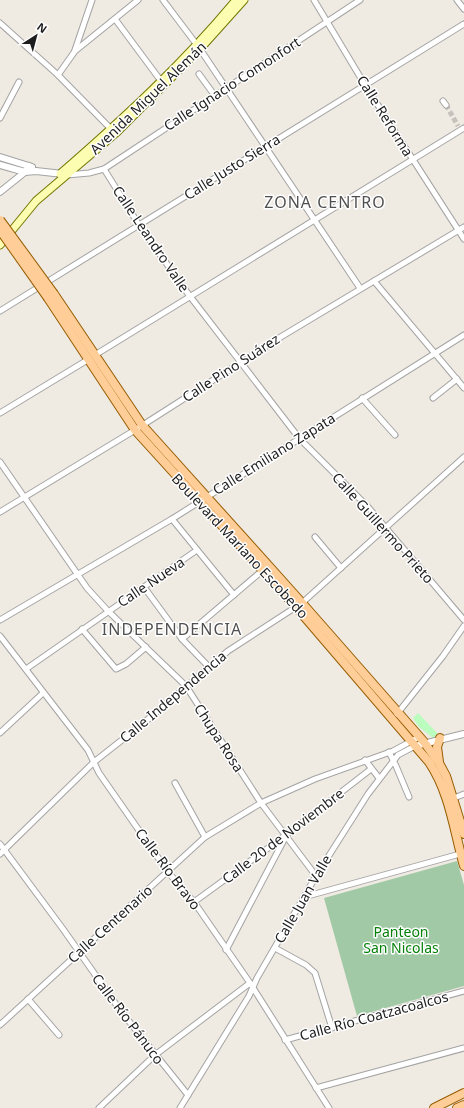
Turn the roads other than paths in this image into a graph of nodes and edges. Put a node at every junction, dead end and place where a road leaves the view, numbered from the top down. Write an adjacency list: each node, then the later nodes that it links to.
1 (92, 0): 15 (street)
2 (138, 0): 10 (street)
3 (162, 0): 14 (street)
4 (236, 0): 14 (main road, Avenida Miguel Alemán)
5 (244, 0): 14 (main road, Avenida Miguel Alemán)
6 (314, 0): 11 (street, Calle Reforma)
7 (360, 0): 11 (street, Calle Ignacio Comonfort)
8 (457, 0): 9 (street)
9 (464, 9)
10 (115, 19): 15 (street); 18 (street)
11 (328, 22): 20 (street, Calle Reforma); 21 (street, Calle Ignacio Comonfort)
12 (0, 23): 17 (street)
13 (464, 24): 20 (street, Calle Justo Sierra)
14 (199, 47): 18 (main road, Avenida Miguel Alemán); 21 (street); 34 (main road, Avenida Miguel Alemán)
15 (75, 51): 17 (street)
16 (199, 74): 22 (street)
17 (58, 75): 25 (street)
18 (161, 81): 25 (main road, Avenida Miguel Alemán)
19 (19, 82): 23 (street)
20 (365, 85): 26 (street, Calle Justo Sierra); 28 (street, Calle Reforma)
21 (227, 88): 22 (street, Calle Ignacio Comonfort); 26 (street)
22 (215, 96): 31 (street, Calle Ignacio Comonfort)
23 (0, 118)
24 (461, 128): 28 (street)
25 (111, 129): 34 (main road, Avenida Miguel Alemán)
26 (266, 146): 37 (street); 39 (street, Calle Justo Sierra)
27 (0, 157): 30 (street)
28 (412, 159): 37 (street); 41 (street, Calle Reforma)
29 (0, 165): 33 (street)
30 (29, 166): 32 (street); 33 (street)
31 (104, 169): 34 (street); 39 (street, Calle Leandro Valle)
32 (36, 171): 33 (street); 34 (street)
33 (25, 172): 35 (street)
34 (63, 174): 40 (main road, Avenida Miguel Alemán)
35 (0, 192)
36 (0, 216): 40 (street)
37 (314, 218): 47 (street); 49 (street)
38 (0, 220): 48 (main road, Boulevard Mariano Escobedo, bridge)
39 (139, 224): 45 (street, Calle Justo Sierra); 49 (street, Calle Leandro Valle)
40 (6, 229): 42 (main road, Avenida Miguel Alemán); 45 (street); 48 (main road, Boulevard Mariano Escobedo, bridge)
41 (462, 229): 43 (street, Calle Reforma); 44 (street, Calle Pino Suárez)
42 (1, 239): 46 (street)
43 (464, 239)
44 (374, 281): 47 (street, Calle Pino Suárez); 52 (street)
45 (48, 282): 46 (street, Calle Justo Sierra); 48 (street)
46 (38, 288): 48 (street); 50 (street, Calle Justo Sierra)
47 (360, 288): 54 (street, Calle Pino Suárez)
48 (50, 294): 53 (main road, Boulevard Mariano Escobedo)
49 (189, 295): 53 (street); 54 (street, Calle Leandro Valle)
50 (0, 311)
51 (464, 334): 52 (street, Calle Emiliano Zapata)
52 (435, 353): 55 (street); 57 (street, Calle Emiliano Zapata)
53 (91, 354): 59 (street); 60 (main road, Boulevard Mariano Escobedo); 61 (main road, Boulevard Mariano Escobedo)
54 (241, 362): 60 (street, Calle Pino Suárez); 63 (street, Calle Guillermo Prieto)
55 (457, 380): 56 (street); 58 (street)
56 (464, 388)
57 (362, 398): 62 (street); 63 (street, Calle Emiliano Zapata)
58 (433, 398)
59 (0, 413)
60 (142, 425): 61 (street, Calle Pino Suárez); 67 (main road, Boulevard Mariano Escobedo)
61 (135, 430): 66 (street, Calle Pino Suárez); 67 (main road, Boulevard Mariano Escobedo)
62 (395, 435)
63 (299, 438): 67 (street, Calle Emiliano Zapata); 70 (street, Calle Guillermo Prieto)
64 (464, 457): 70 (street, Calle Independencia)
65 (0, 462): 66 (street, Chupa Rosa)
66 (23, 497): 68 (street, Calle Pino Suárez); 75 (street, Chupa Rosa)
67 (202, 500): 69 (street, Calle Emiliano Zapata); 74 (main road, Boulevard Mariano Escobedo); 78 (main road, Boulevard Mariano Escobedo)
68 (0, 512)
69 (172, 518): 72 (street); 75 (street, Calle Emiliano Zapata)
70 (386, 528): 73 (street, Calle Independencia); 81 (street, Calle Guillermo Prieto)
71 (315, 537): 73 (street)
72 (197, 550): 76 (street, Calle Nueva); 77 (street)
73 (341, 568): 78 (street, Calle Independencia)
74 (263, 570): 77 (street); 78 (main road, Boulevard Mariano Escobedo)
75 (77, 575): 79 (street, Chupa Rosa); 80 (street, Calle Emiliano Zapata)
76 (144, 587): 79 (street, Calle Nueva); 85 (street)
77 (234, 595): 85 (street)
78 (299, 605): 87 (street, Calle Independencia); 91 (main road, Boulevard Mariano Escobedo)
79 (108, 611): 83 (street, Calle Nueva); 86 (street, Chupa Rosa)
80 (0, 620)
81 (464, 620)
82 (464, 626): 91 (street)
83 (82, 629): 86 (street); 88 (street, Calle Nueva)
84 (0, 636): 88 (street, Calle Río Bravo)
85 (182, 639): 87 (street)
86 (146, 647): 89 (street, Chupa Rosa)
87 (208, 666): 89 (street, Calle Independencia)
88 (26, 669): 90 (street, Calle Río Bravo)
89 (186, 686): 100 (street, Calle Independencia); 108 (street, Chupa Rosa)
90 (43, 692): 92 (street); 100 (street, Calle Río Bravo)
91 (395, 716): 95 (main road, Boulevard Mariano Escobedo); 96 (main road, Boulevard Mariano Escobedo)
92 (0, 733)
93 (464, 734): 94 (street, Calle Juan Valle)
94 (440, 738): 95 (street, Calle Juan Valle); 101 (main road)
95 (422, 740): 96 (street, Calle Juan Valle); 101 (main road, Boulevard Mariano Escobedo)
96 (413, 743): 97 (street, Calle Centenario); 99 (street, Calle Juan Valle); 114 (main road, Boulevard Mariano Escobedo)
97 (388, 752): 98 (street, Calle Centenario); 99 (street)
98 (365, 760): 102 (street); 108 (street, Calle Centenario)
99 (393, 760): 103 (street, Calle Juan Valle); 106 (street)
100 (94, 762): 113 (street, Calle Independencia); 117 (street, Calle Río Bravo)
101 (439, 763): 107 (main road, Boulevard Mariano Escobedo)
102 (371, 769): 103 (street); 110 (street, Calle 20 de Noviembre)
103 (379, 778): 118 (street, Calle Juan Valle)
104 (175, 783): 111 (street)
105 (464, 794): 107 (street)
106 (409, 798)
107 (454, 798): 109 (main road, Boulevard Mariano Escobedo)
108 (261, 803): 110 (street, Chupa Rosa); 111 (street, Calle Centenario)
109 (464, 834)
110 (286, 835): 118 (street, Chupa Rosa); 120 (street, Calle 20 de Noviembre); 122 (street)
111 (205, 837): 117 (street, Calle Centenario)
112 (0, 844): 113 (street, Calle Río Pánuco)
113 (5, 850): 115 (street, Calle Independencia); 123 (street, Calle Río Pánuco)
114 (462, 853): 116 (main road, Boulevard Mariano Escobedo); 119 (street)
115 (0, 854)
116 (464, 864)
117 (168, 872): 120 (street, Calle Río Bravo); 123 (street, Calle Centenario)
118 (316, 876): 119 (street, Calle Juan Valle)
119 (304, 897): 121 (street, Calle Juan Valle)
120 (194, 902): 122 (street, Calle Río Bravo)
121 (274, 948): 125 (street, Calle Juan Valle); 129 (street)
122 (226, 950): 124 (street, Calle Río Bravo)
123 (79, 951): 127 (street, Calle Centenario); 133 (street, Calle Río Pánuco)
124 (250, 983): 125 (street, Calle Río Bravo); 133 (street)
125 (253, 989): 131 (street, Calle Río Bravo); 136 (street, Calle Juan Valle)
126 (464, 991): 129 (street, Calle Río Coatzacoalcos)
127 (28, 999): 128 (street, Calle Centenario); 130 (street)
128 (0, 1025)
129 (332, 1028): 131 (street, Calle Río Coatzacoalcos)
130 (59, 1035)
131 (285, 1040): 134 (street, Calle Río Bravo)
132 (464, 1048): 134 (street)
133 (154, 1055): 136 (street, Calle Río Pánuco); 138 (street)
134 (316, 1088): 140 (street, Calle Río Bravo)
135 (464, 1093): 141 (main road)
136 (188, 1095): 139 (street, Calle Juan Valle)
137 (464, 1105): 142 (main road)
138 (99, 1108)
139 (180, 1108)
140 (329, 1108)
141 (434, 1108)
142 (457, 1108)

